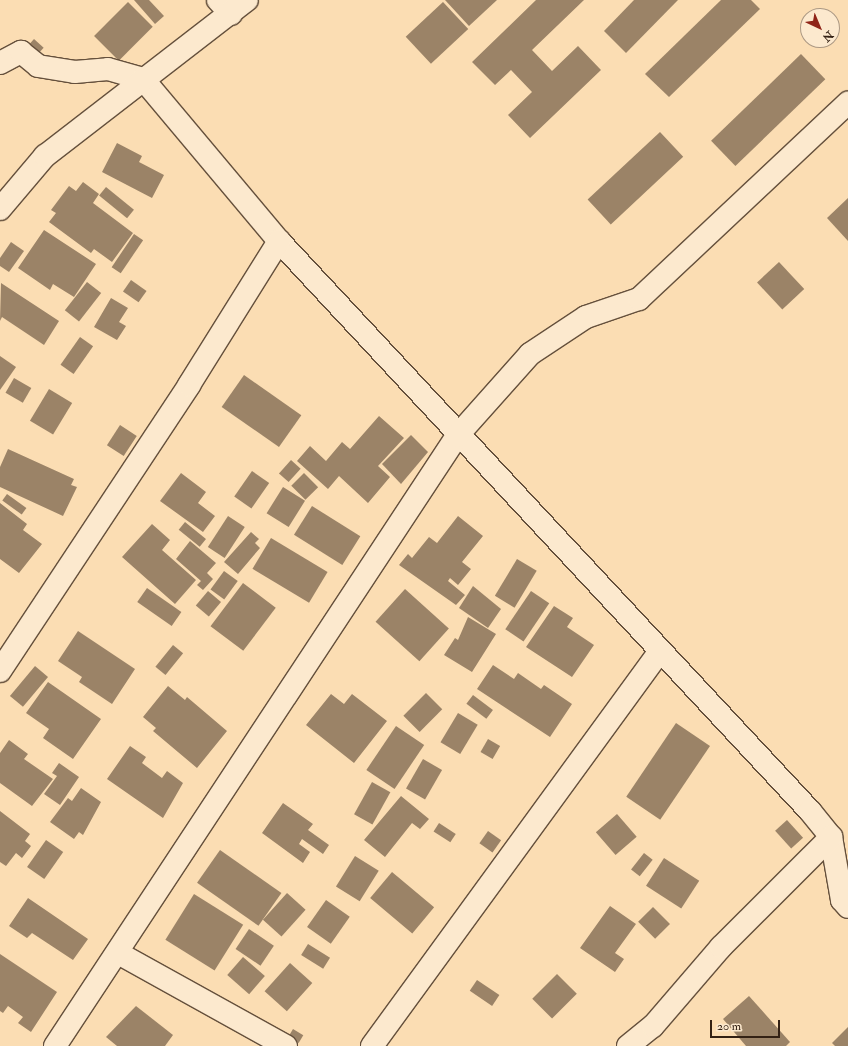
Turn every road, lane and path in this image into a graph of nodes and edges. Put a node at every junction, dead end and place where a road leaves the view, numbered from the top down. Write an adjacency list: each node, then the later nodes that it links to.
1 (232, 5): 3 (street)
2 (0, 63): 3 (street)
3 (143, 79): 5 (street); 6 (street)
4 (848, 103): 7 (street)
5 (0, 209)
6 (279, 242): 7 (street); 9 (street)
7 (457, 436): 8 (street); 12 (street)
8 (659, 652): 10 (street); 15 (street)
9 (0, 672)
10 (840, 839): 11 (street); 16 (street)
11 (848, 907)
12 (118, 953): 13 (street); 14 (street)
13 (55, 1046)
14 (286, 1046)
15 (372, 1046)
16 (628, 1046)

